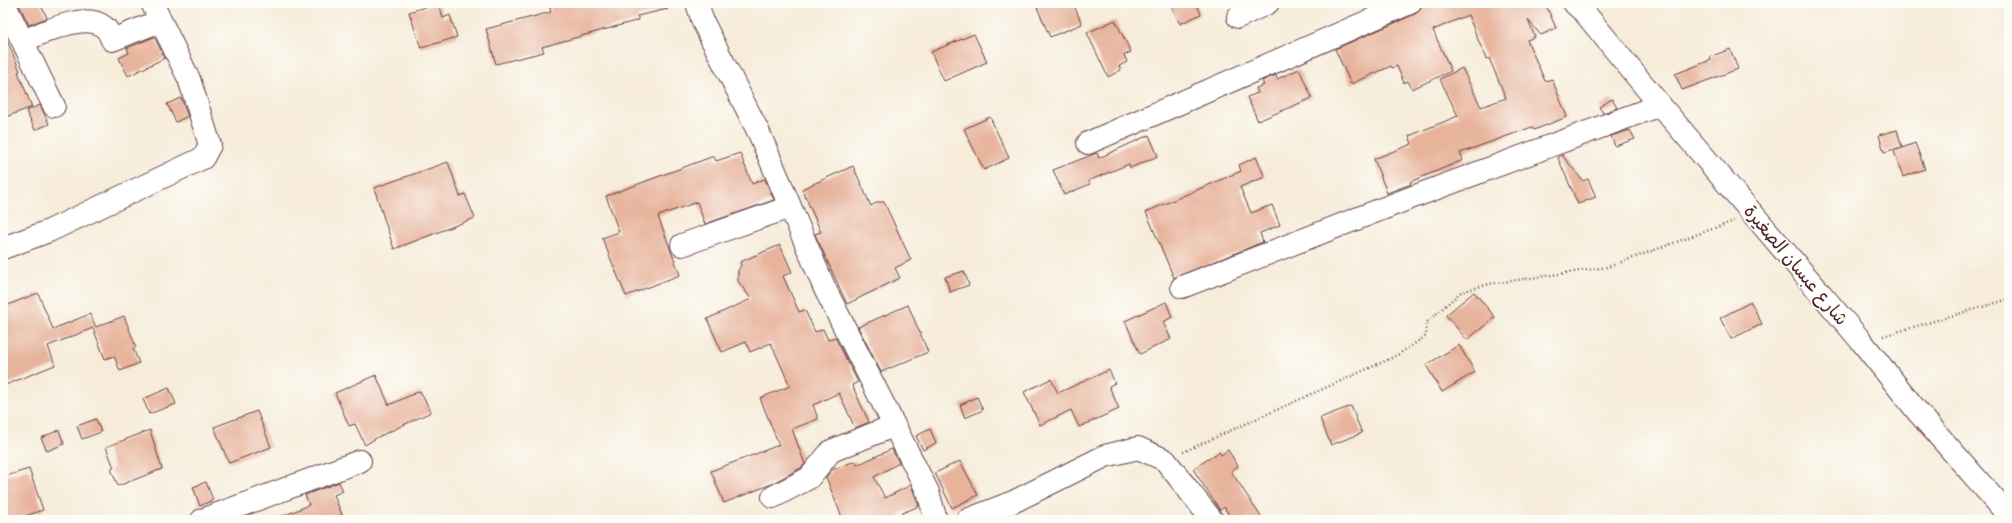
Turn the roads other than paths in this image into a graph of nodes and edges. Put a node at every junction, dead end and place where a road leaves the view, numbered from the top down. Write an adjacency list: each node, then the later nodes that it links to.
1 (4, 3): 8 (street)
2 (697, 3): 12 (street)
3 (1268, 3): 7 (street)
4 (1410, 3): 11 (street)
5 (1578, 6): 9 (street, شارع عبسان الصغيرة)
6 (156, 12): 8 (street); 14 (street)
7 (1238, 17)
8 (23, 42): 10 (street)
9 (1660, 105): 15 (street); 19 (street, شارع عبسان الصغيرة)
10 (54, 106)
11 (1088, 143)
12 (790, 207): 13 (street); 16 (street)
13 (682, 245)
14 (3, 248)
15 (1182, 287)
16 (893, 426): 18 (street); 21 (street)
17 (360, 461): 20 (street)
18 (773, 497)
19 (2009, 516)
20 (202, 520)
21 (936, 520)
22 (967, 520): 23 (street)
23 (1212, 520)

